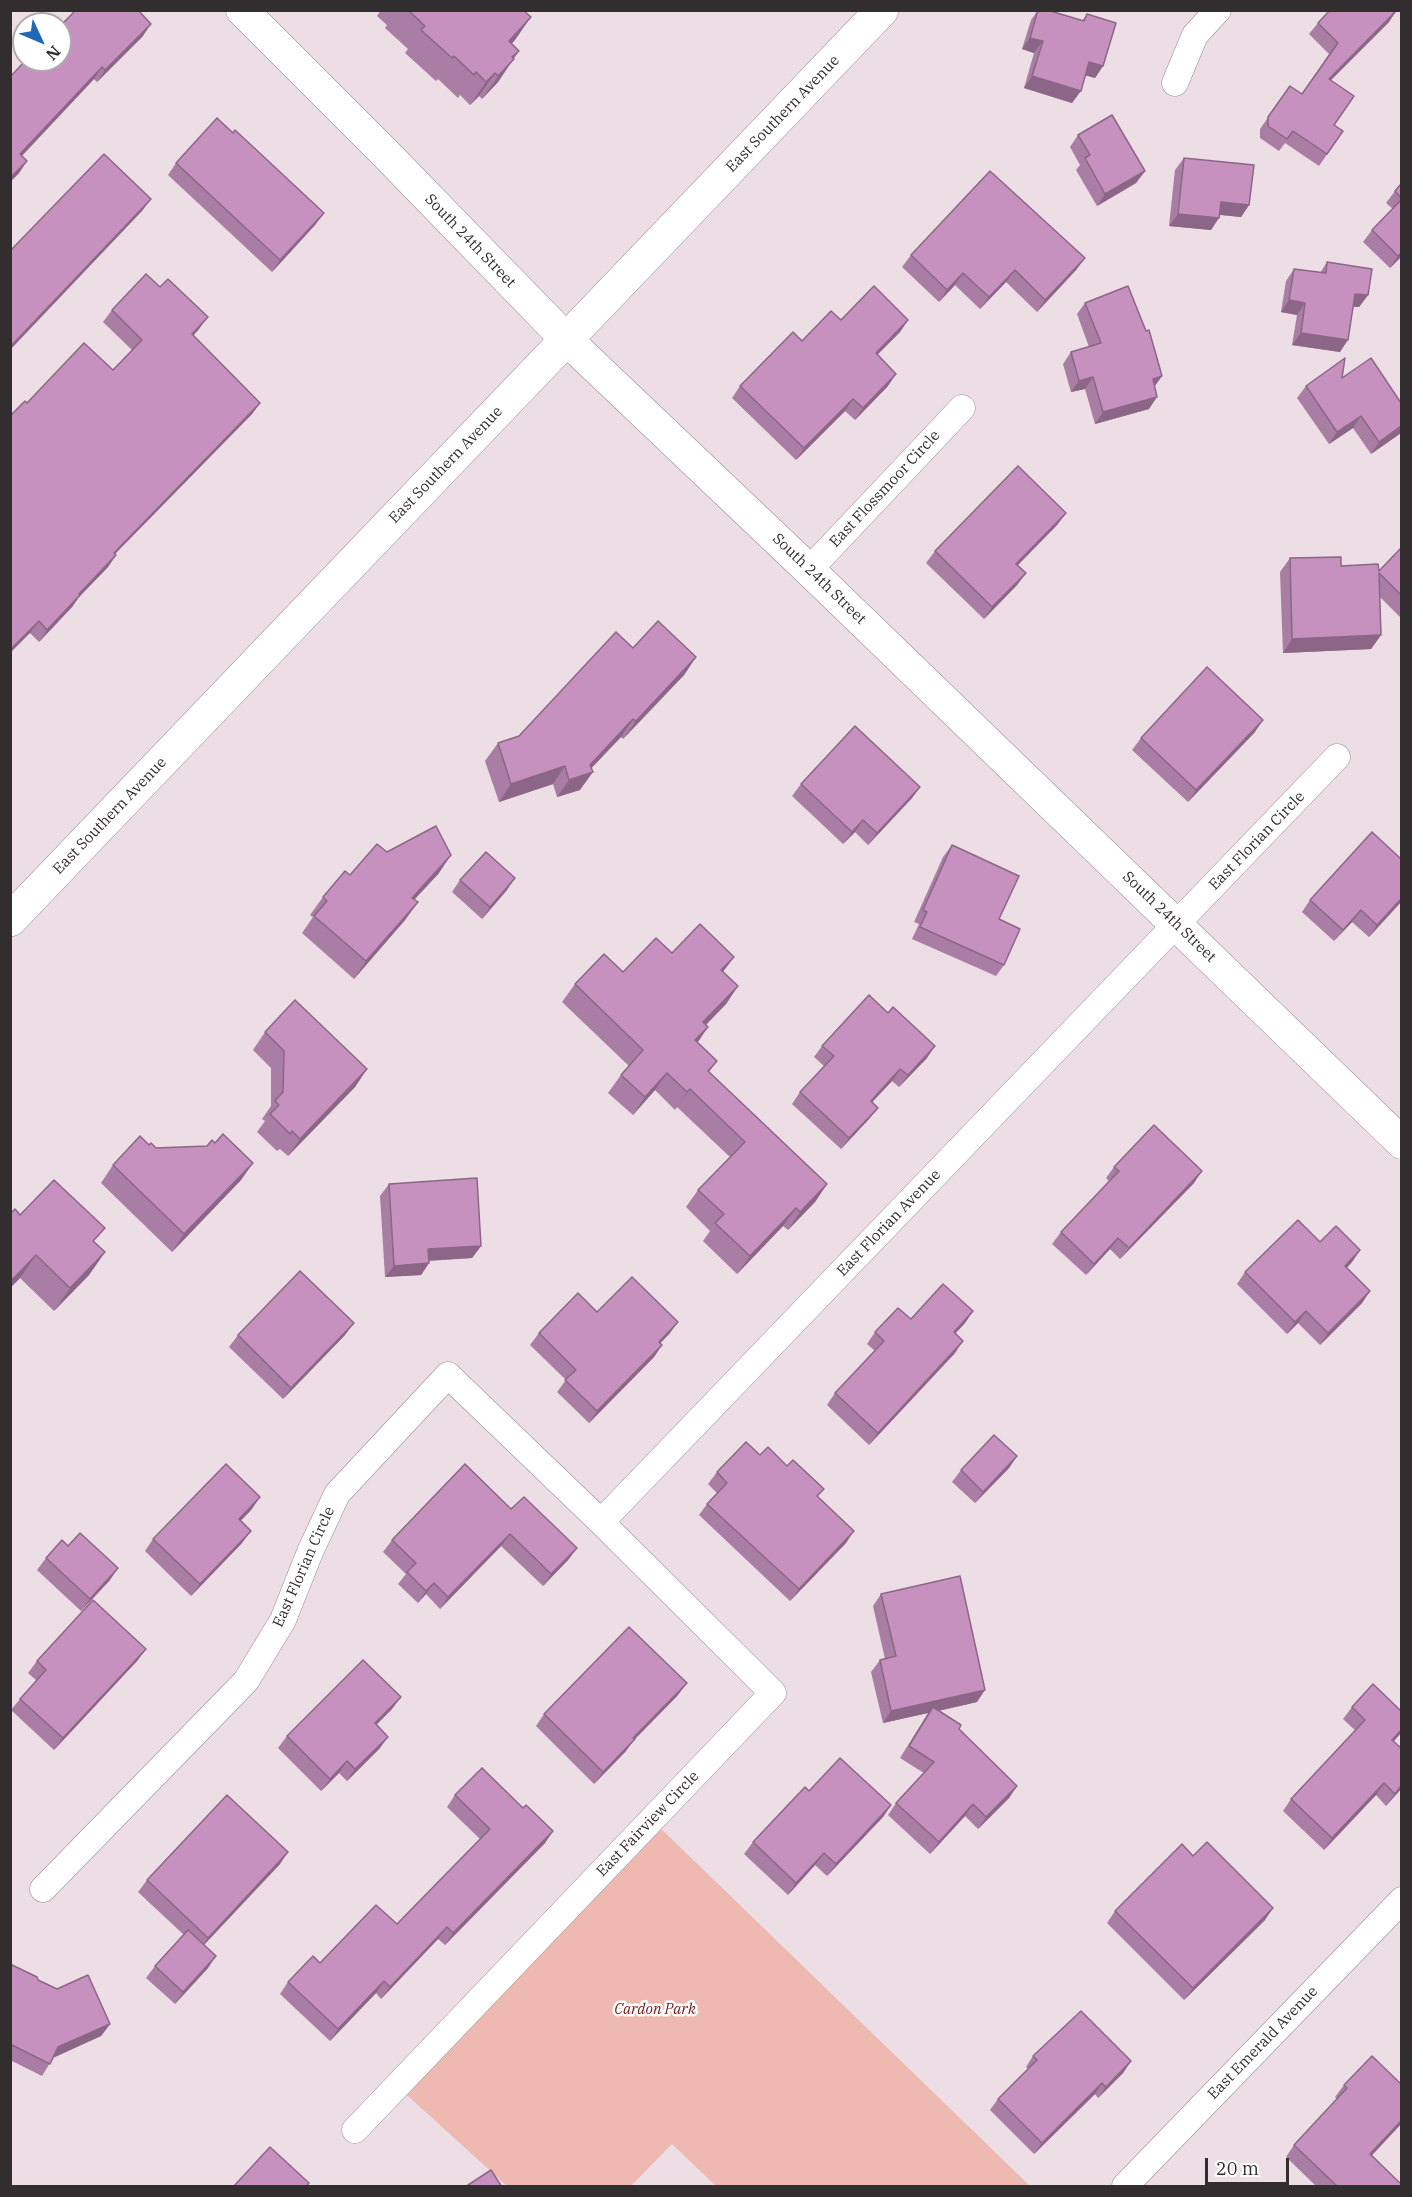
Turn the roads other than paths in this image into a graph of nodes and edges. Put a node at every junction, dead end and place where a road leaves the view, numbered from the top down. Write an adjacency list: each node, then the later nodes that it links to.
1 (242, 10): 5 (street, South 24th Street)
2 (882, 10): 5 (main road, East Southern Avenue)
3 (1218, 10): 4 (street)
4 (1175, 83)
5 (566, 339): 7 (street, South 24th Street); 9 (main road, East Southern Avenue)
6 (962, 408): 7 (street, East Flossmoor Circle)
7 (809, 570): 10 (street, South 24th Street)
8 (1337, 757): 10 (street, East Florian Circle)
9 (10, 920)
10 (1177, 924): 11 (street, South 24th Street); 12 (street, East Florian Avenue)
11 (1401, 1143)
12 (601, 1522): 13 (street, East Florian Circle); 15 (street, East Fairview Circle)
13 (43, 1889)
14 (1401, 1900): 16 (street, East Emerald Avenue)
15 (356, 2130)
16 (1125, 2187)

